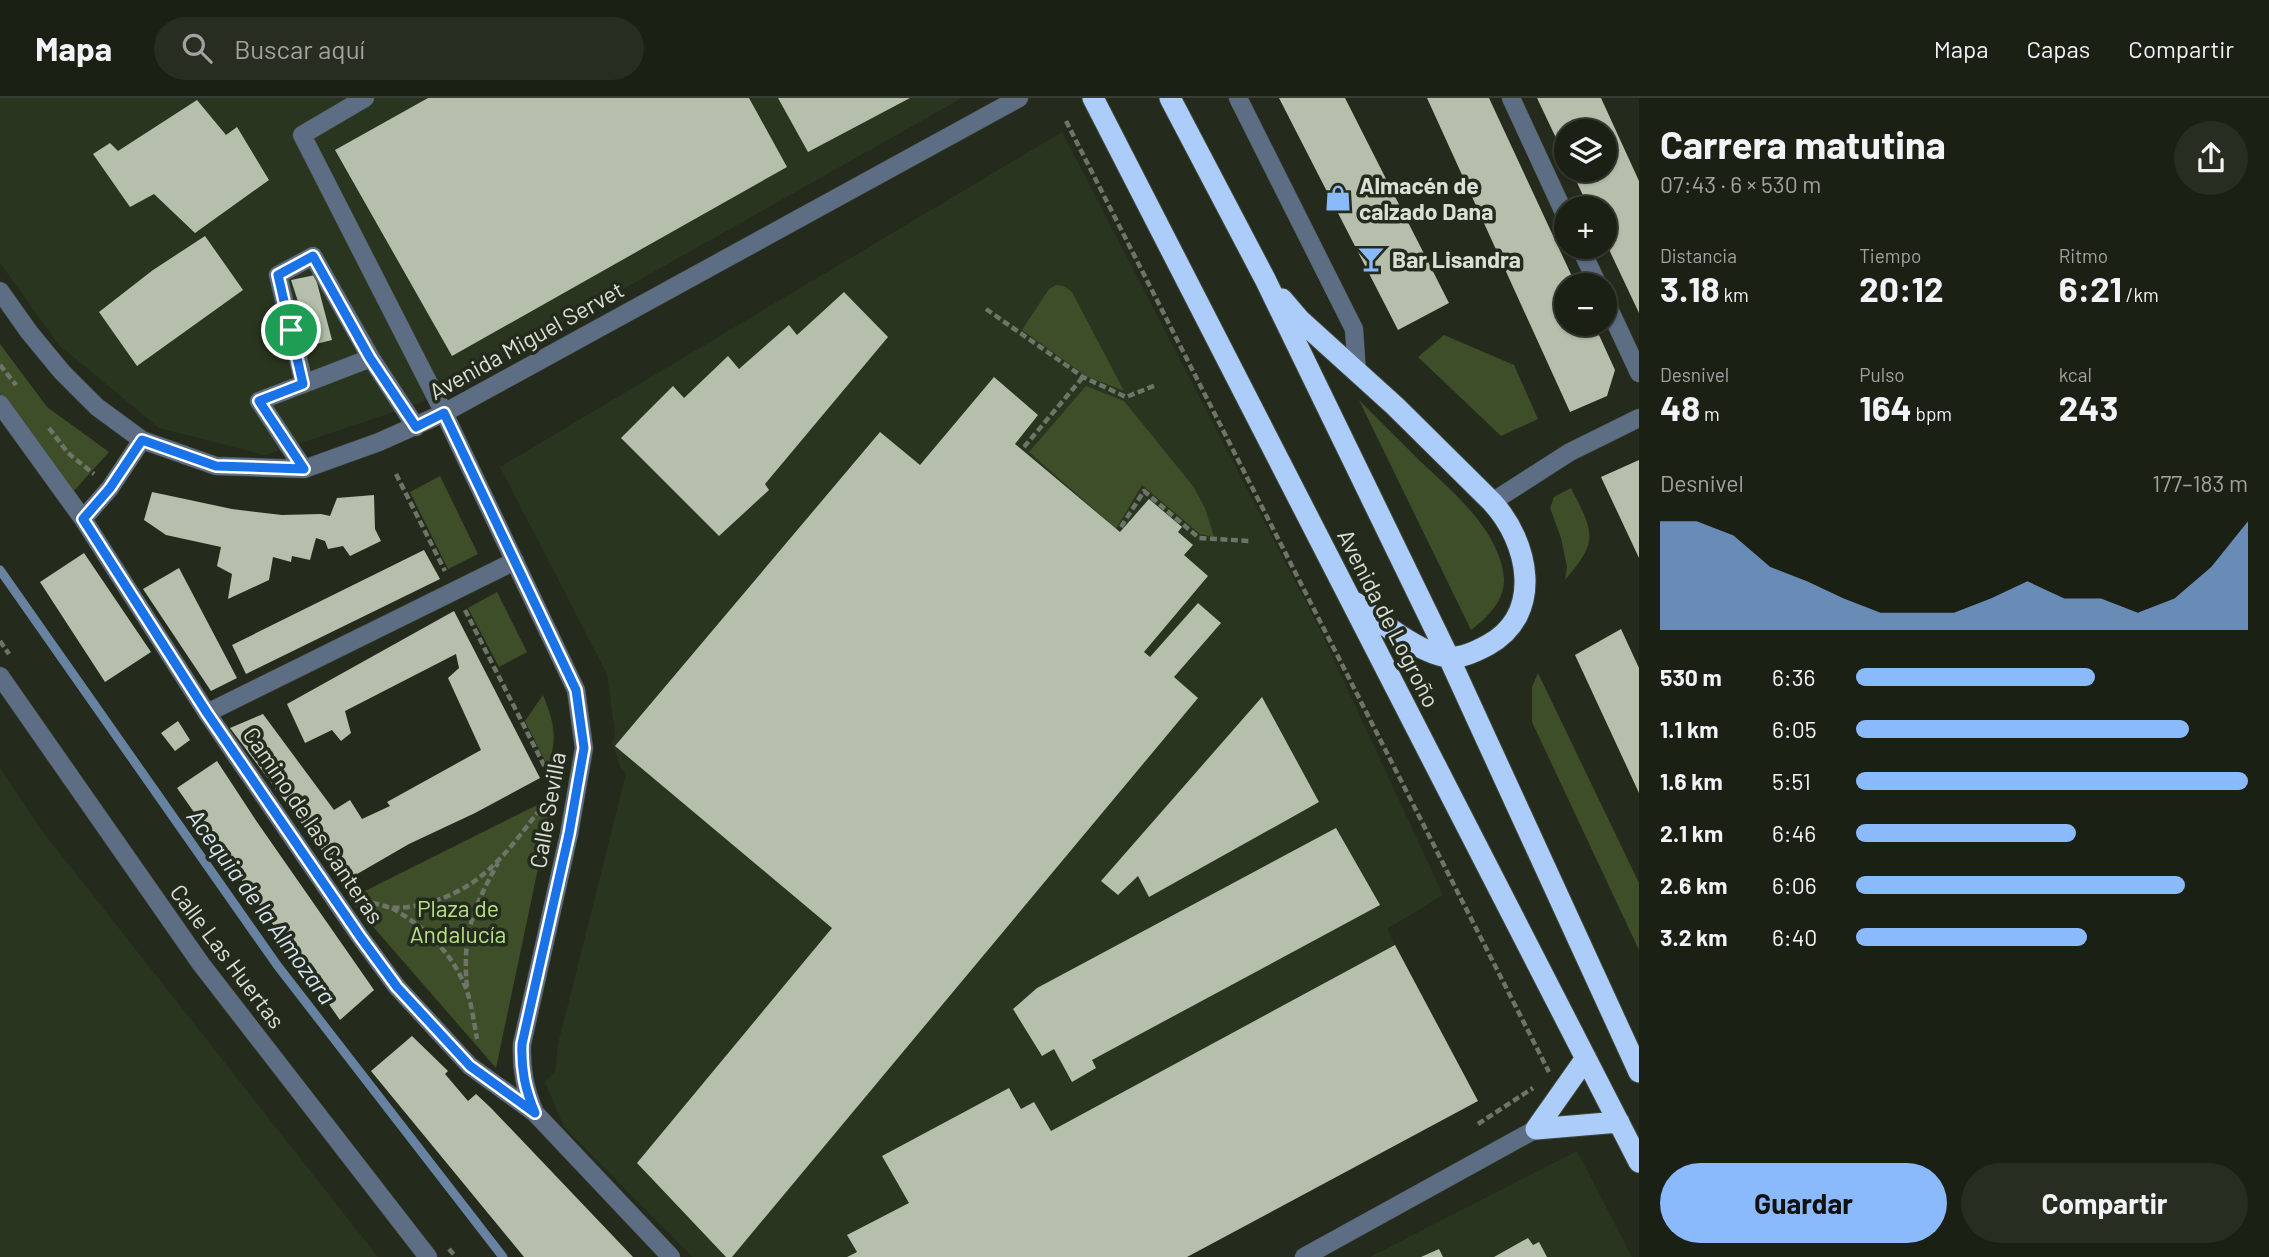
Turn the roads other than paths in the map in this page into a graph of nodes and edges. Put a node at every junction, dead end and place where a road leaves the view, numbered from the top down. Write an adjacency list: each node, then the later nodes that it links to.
1 (365, 98): 16 (street, Calle Sevilla)
2 (1019, 98): 16 (street, Avenida Miguel Servet)
3 (1093, 98): 24 (highway, Avenida de Logroño)
4 (1170, 98): 8 (highway, Avenida de Logroño)
5 (1237, 98): 12 (street)
6 (1511, 98): 7 (street)
7 (1556, 196)
8 (1265, 279): 12 (highway); 25 (highway, Avenida de Logroño)
9 (0, 291): 19 (street, Avenida Miguel Servet)
10 (1617, 326): 13 (street)
11 (370, 358): 14 (street); 14 (street); 18 (street)
12 (1357, 373): 21 (highway)
13 (1639, 373)
14 (303, 384): 20 (street)
15 (0, 404): 22 (street, Camino de las Canteras)
16 (444, 413): 18 (street, Avenida Miguel Servet); 23 (street, Calle Sevilla)
17 (1639, 418): 21 (street)
18 (416, 427): 20 (street, Avenida Miguel Servet)
19 (142, 440): 20 (street, Avenida Miguel Servet); 22 (street)
20 (304, 469)
21 (1492, 502): 25 (highway)
22 (83, 519): 27 (street, Camino de las Canteras)
23 (515, 561): 27 (street); 30 (street, Calle Sevilla)
24 (1350, 598): 25 (highway); 28 (highway, Avenida de Logroño)
25 (1449, 657): 29 (highway, Avenida de Logroño)
26 (0, 676): 34 (street, Calle Las Huertas)
27 (207, 713): 30 (street, Camino de las Canteras)
28 (1586, 1058): 31 (highway, Avenida de Logroño); 32 (highway)
29 (1639, 1072)
30 (535, 1113): 35 (street, Camino de las Canteras)
31 (1619, 1122): 32 (highway); 33 (highway, Avenida de Logroño)
32 (1536, 1129): 36 (street)
33 (1639, 1162)
34 (428, 1257)
35 (671, 1257)
36 (1304, 1257)

